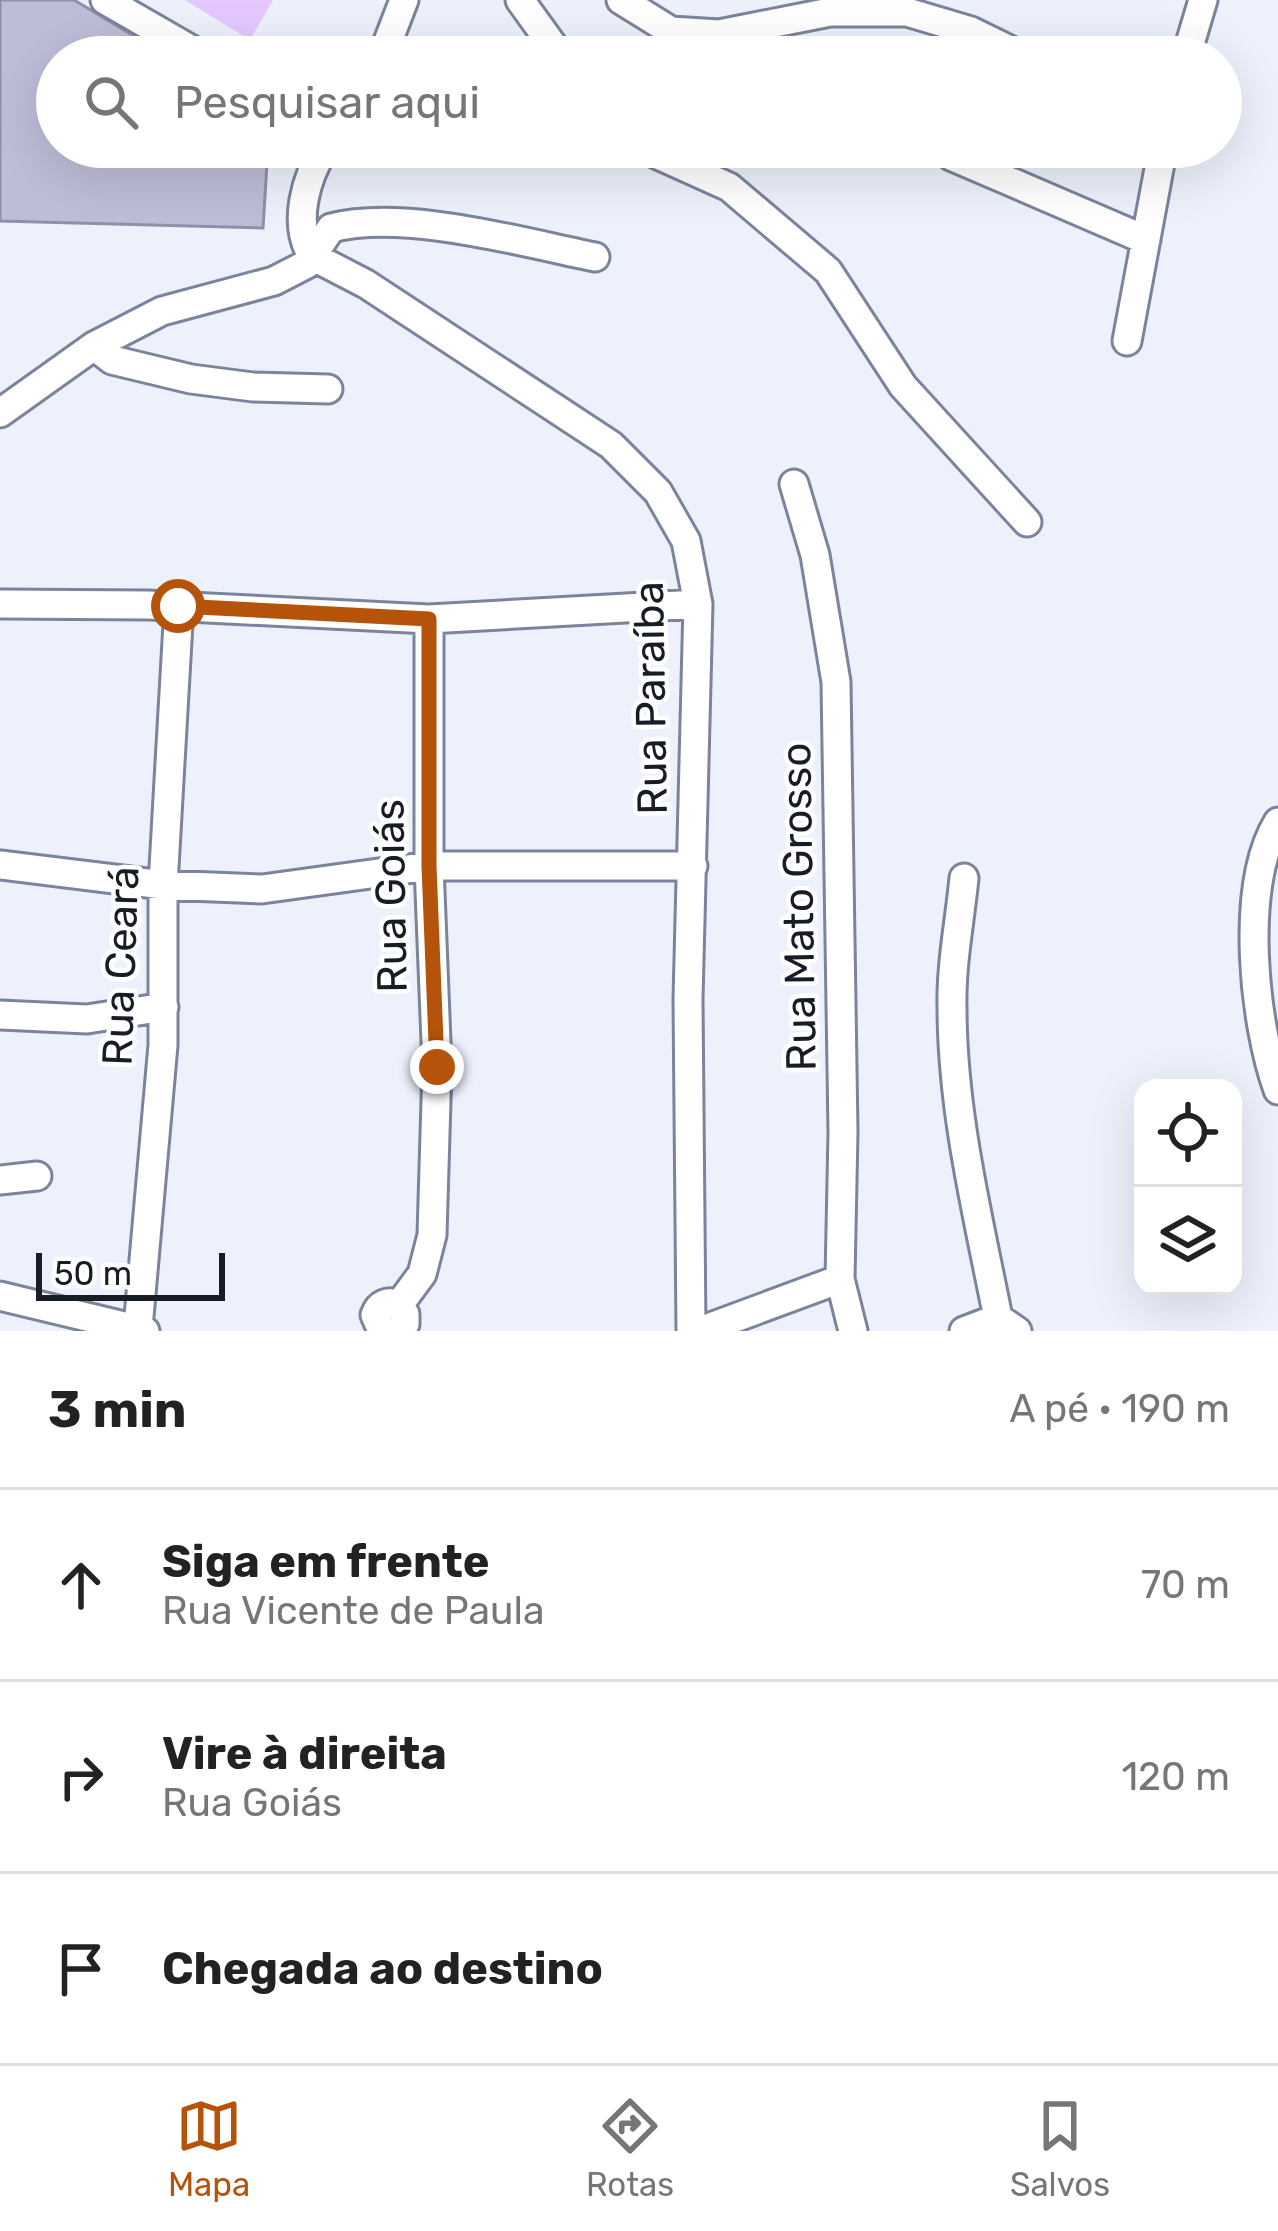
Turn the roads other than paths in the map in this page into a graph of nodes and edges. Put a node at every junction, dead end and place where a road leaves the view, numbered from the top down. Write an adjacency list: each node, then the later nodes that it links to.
1 (105, 0): 6 (street)
2 (404, 0): 7 (street)
3 (520, 0): 8 (street)
4 (621, 0): 9 (street)
5 (1203, 0): 10 (street)
6 (168, 36)
7 (390, 36)
8 (546, 36)
9 (979, 36)
10 (1192, 36)
11 (310, 168): 16 (street)
12 (687, 168): 23 (street)
13 (979, 168): 15 (street)
14 (1159, 168): 15 (street)
15 (1146, 240): 18 (street)
16 (312, 256): 17 (street); 19 (street); 25 (street, Rua Paraíba)
17 (595, 257)
18 (1127, 341)
19 (94, 346): 20 (street); 21 (street)
20 (328, 389)
21 (0, 413)
22 (794, 484): 39 (street, Rua Mato Grosso)
23 (1027, 522)
24 (0, 604): 26 (street)
25 (698, 604): 27 (street); 31 (street, Rua Paraíba)
26 (178, 606): 27 (street); 33 (street, Rua Ceará)
27 (429, 619): 30 (street, Rua Goiás)
28 (1278, 822): 36 (street)
29 (0, 865): 33 (street)
30 (429, 866): 31 (street); 33 (street); 41 (street, Rua Goiás)
31 (693, 866): 45 (street, Rua Paraíba)
32 (964, 878): 42 (street)
33 (163, 885): 34 (street, Rua Ceará)
34 (164, 1007): 35 (street); 43 (street, Rua Ceará)
35 (0, 1015)
36 (1278, 1090)
37 (37, 1176): 38 (street)
38 (0, 1180)
39 (840, 1279): 45 (street, Rua Paraíba); 46 (street, Rua Mato Grosso)
40 (0, 1296): 43 (street)
41 (399, 1318): 44 (street, Rua Goiás)
42 (1005, 1327): 47 (street)
43 (141, 1329)
44 (382, 1331)
45 (696, 1331)
46 (853, 1331)
47 (964, 1331)

